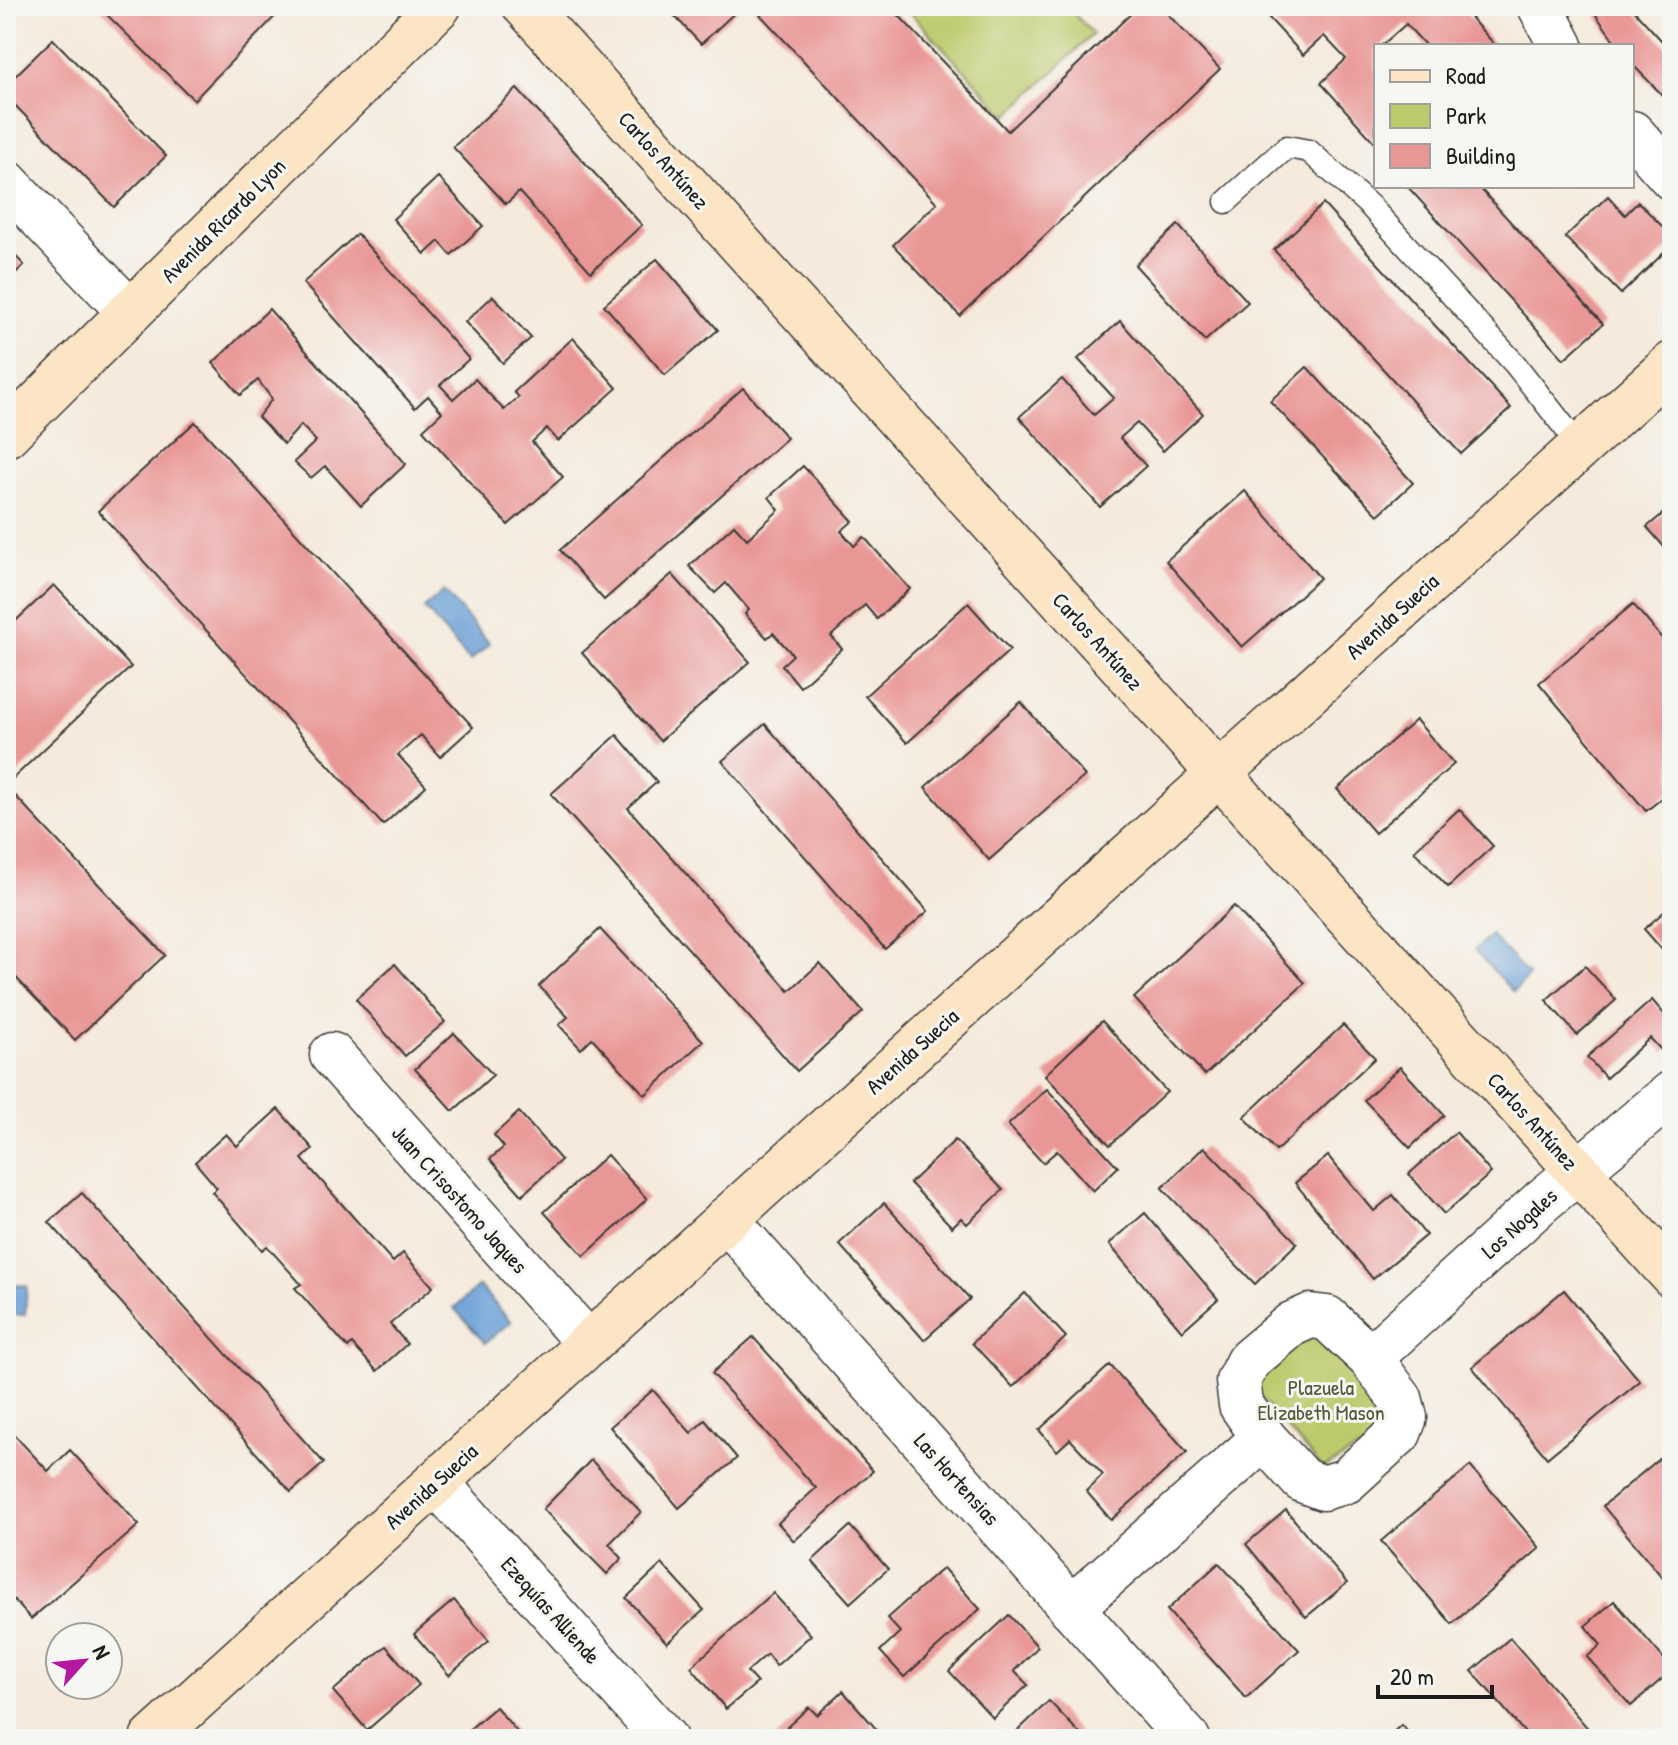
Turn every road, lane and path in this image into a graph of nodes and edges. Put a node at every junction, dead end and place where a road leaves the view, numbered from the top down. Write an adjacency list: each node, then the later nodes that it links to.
1 (439, 6): 9 (street, Avenida Ricardo Lyon)
2 (525, 6): 13 (street, Carlos Antúnez)
3 (1540, 6): 4 (street)
4 (1560, 44)
5 (1634, 135): 6 (street)
6 (1672, 178)
7 (6, 182): 9 (street)
8 (1226, 202): 12 (lane)
9 (130, 312): 11 (street, Avenida Ricardo Lyon)
10 (1672, 364): 12 (street, Avenida Suecia)
11 (6, 435)
12 (1580, 447): 13 (street, Avenida Suecia)
13 (1219, 773): 16 (street, Carlos Antúnez); 17 (street, Avenida Suecia)
14 (332, 1055): 19 (street, Juan Crisostomo Jaques)
15 (1672, 1093): 16 (street, Los Nogales)
16 (1578, 1171): 18 (street, Carlos Antúnez); 20 (street, Los Nogales)
17 (726, 1219): 19 (street, Avenida Suecia); 23 (street, Las Hortensias)
18 (1672, 1275)
19 (589, 1344): 22 (street, Avenida Suecia)
20 (1370, 1358): 21 (street); 21 (street)
21 (1264, 1438): 23 (street)
22 (436, 1482): 24 (street, Avenida Suecia); 25 (street, Ezequías Alliende)
23 (1071, 1608): 26 (street, Las Hortensias)
24 (155, 1738)
25 (665, 1739)
26 (1188, 1739)

